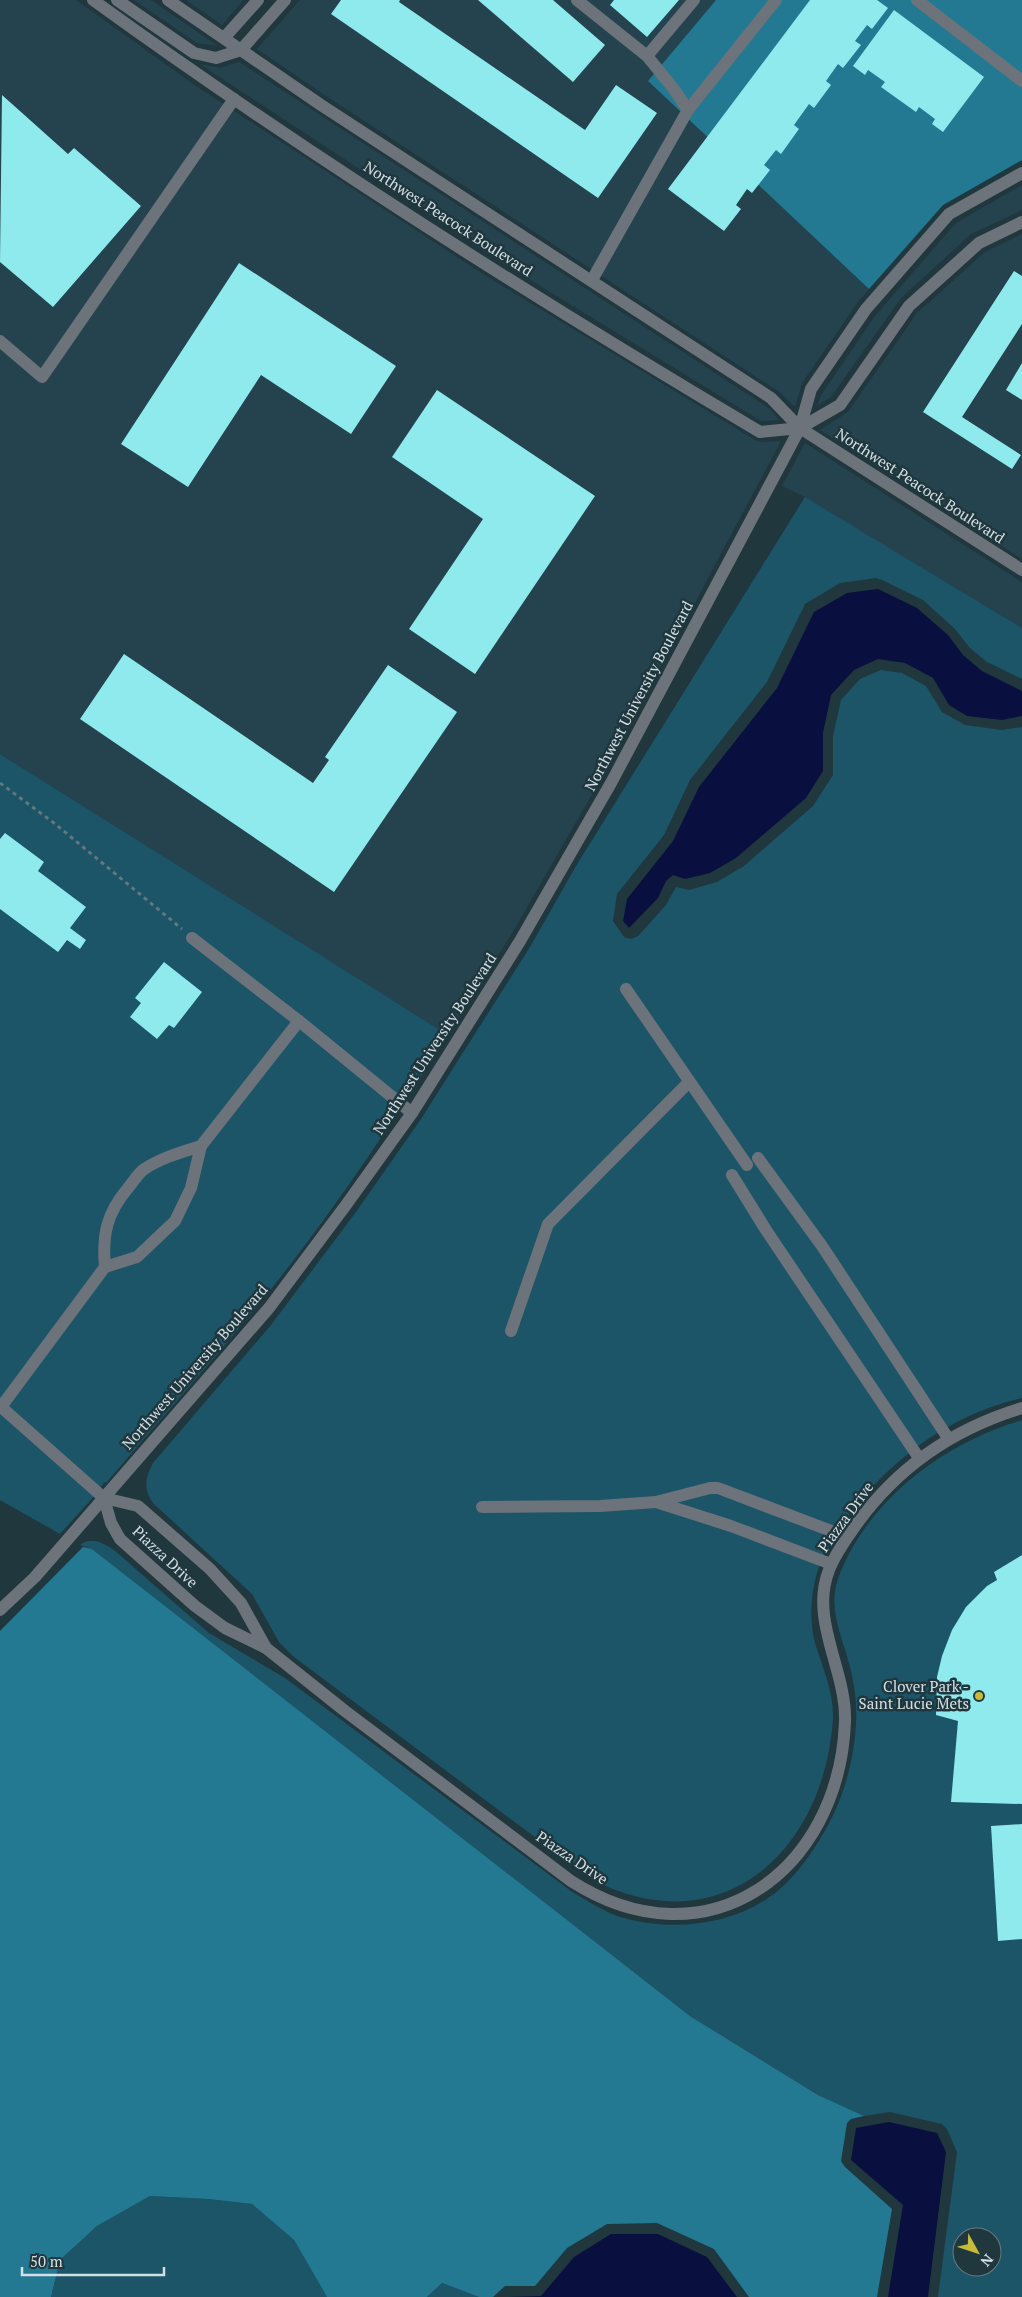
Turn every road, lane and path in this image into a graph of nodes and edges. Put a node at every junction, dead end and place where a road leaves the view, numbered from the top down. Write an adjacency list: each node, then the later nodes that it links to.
1 (93, 0): 14 (street, Northwest Peacock Boulevard)
2 (117, 0): 11 (street)
3 (168, 0): 10 (street, Northwest Peacock Boulevard)
4 (258, 0): 10 (street)
5 (285, 0): 11 (street)
6 (577, 0): 12 (street)
7 (694, 0): 12 (street)
8 (776, 0): 15 (street)
9 (916, 0): 13 (street)
10 (224, 38): 11 (street, Northwest Peacock Boulevard)
11 (241, 50): 18 (street, Northwest Peacock Boulevard)
12 (646, 56): 15 (street)
13 (1022, 81)
14 (234, 99): 19 (street); 20 (street, Northwest Peacock Boulevard)
15 (688, 110): 18 (street)
16 (1022, 173): 20 (street, Northwest University Boulevard)
17 (1022, 222): 20 (street)
18 (592, 280): 20 (street, Northwest Peacock Boulevard)
19 (0, 341)
20 (800, 428): 21 (street, Northwest Peacock Boulevard); 27 (street, Northwest University Boulevard)
21 (1022, 570)
22 (0, 783): 23 (path)
23 (192, 938): 25 (street)
24 (626, 989): 26 (street)
25 (299, 1020): 27 (street); 28 (street)
26 (689, 1082): 30 (street); 33 (street)
27 (412, 1113): 38 (street, Northwest University Boulevard)
28 (201, 1146): 32 (street); 32 (street)
29 (758, 1158): 36 (street)
30 (746, 1165)
31 (732, 1175): 37 (street)
32 (106, 1267): 34 (street)
33 (511, 1331)
34 (0, 1407): 38 (street)
35 (1022, 1408): 36 (street, Piazza Drive)
36 (948, 1438): 37 (street, Piazza Drive)
37 (919, 1458): 41 (street, Piazza Drive)
38 (104, 1498): 43 (street, Northwest University Boulevard); 44 (street, Piazza Drive); 44 (street, Piazza Drive)
39 (656, 1502): 40 (street); 41 (street); 42 (street)
40 (482, 1506)
41 (847, 1537): 42 (street, Piazza Drive)
42 (832, 1564): 44 (street, Piazza Drive)
43 (0, 1610)
44 (266, 1648)

